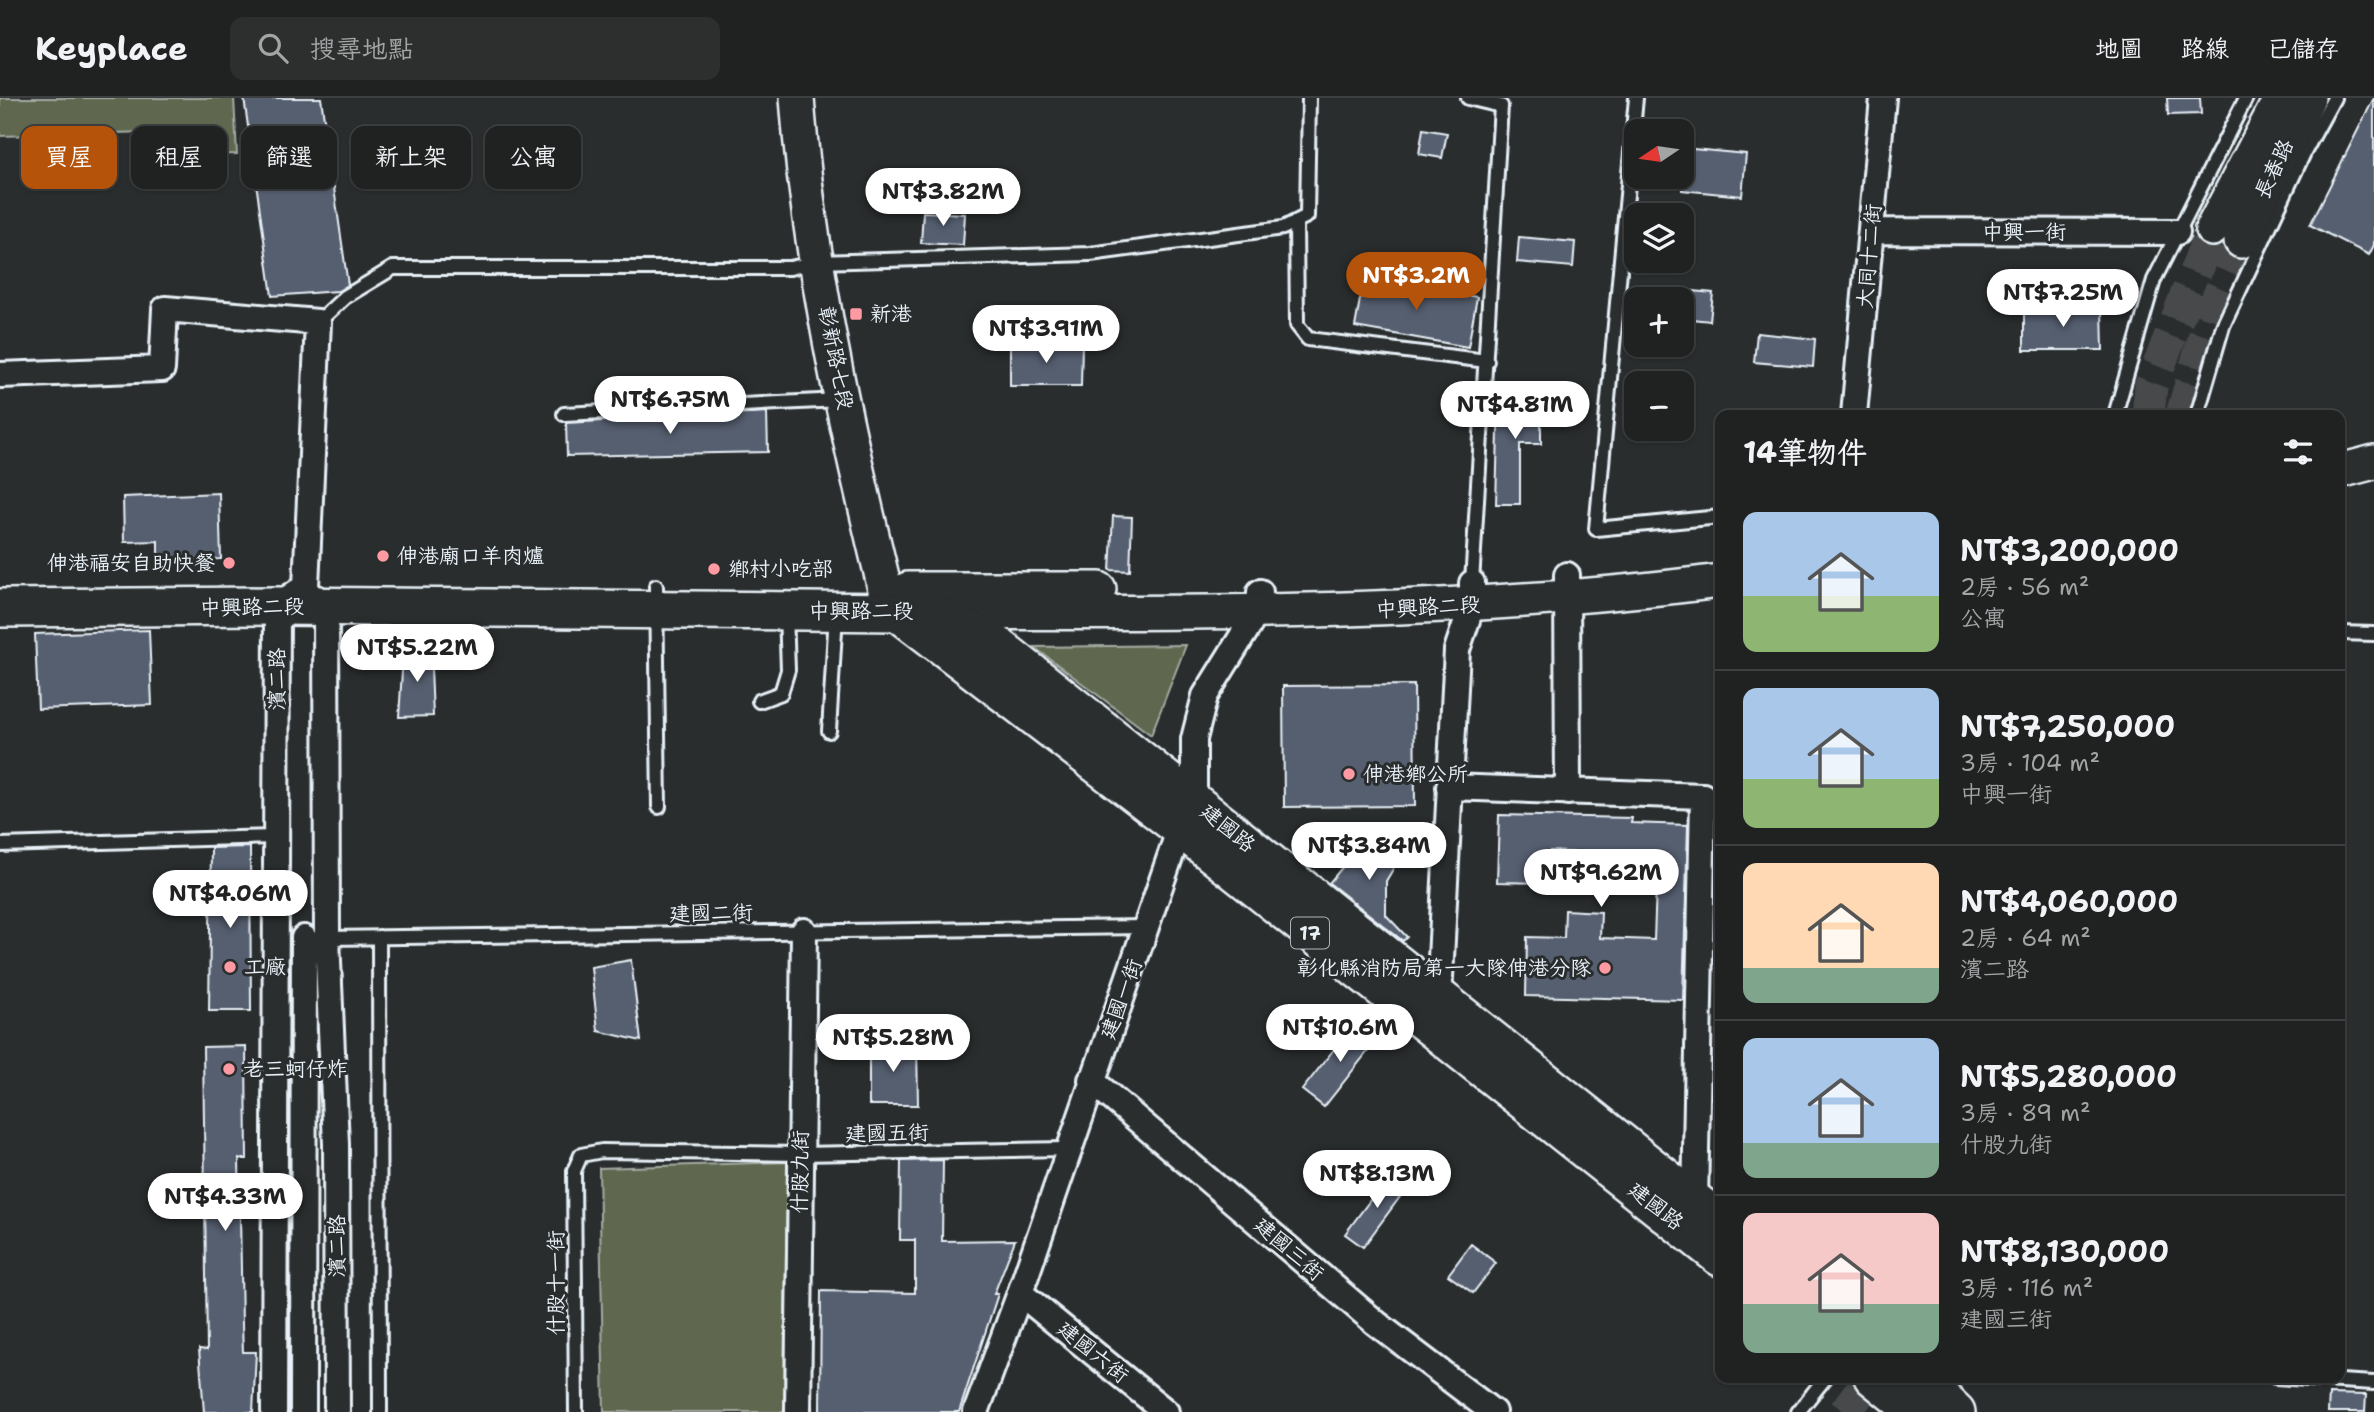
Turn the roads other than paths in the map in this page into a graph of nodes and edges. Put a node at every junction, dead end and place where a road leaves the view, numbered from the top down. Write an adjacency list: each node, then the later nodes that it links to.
1 (797, 98): 13 (main road, 彰新路七段)
2 (1309, 98): 10 (lane)
3 (1468, 98): 15 (lane)
4 (1636, 98): 26 (lane)
5 (1883, 98): 11 (street, 大同十二街)
6 (2246, 98): 12 (lane)
7 (2281, 98): 8 (main road, 長春路)
8 (2308, 98)
9 (2334, 98): 20 (lane)
10 (1296, 222): 13 (lane); 15 (lane)
11 (1871, 231): 12 (street, 中興一街); 18 (street, 大同十二街)
12 (2177, 232): 19 (lane)
13 (817, 262): 14 (lane); 17 (main road, 彰新路七段)
14 (318, 322): 16 (street); 33 (street)
15 (1488, 361): 31 (lane)
16 (0, 375)
17 (844, 400): 21 (lane); 35 (main road, 彰新路七段)
18 (1854, 410)
19 (2116, 410)
20 (2199, 410)
21 (564, 414)
22 (2374, 439): 23 (main road)
23 (2345, 447)
24 (2374, 462): 25 (main road)
25 (2345, 470)
26 (1715, 517)
27 (1715, 563): 29 (main road, 中興路二段)
28 (1715, 581): 29 (main road, 中興路二段)
29 (1568, 586): 31 (main road, 中興路二段); 44 (street)
30 (0, 588): 33 (main road, 中興路二段 / 17)
31 (1472, 594): 34 (main road, 中興路二段); 43 (street)
32 (656, 598): 33 (main road, 中興路二段 / 17); 35 (main road, 中興路二段 / 17); 37 (main road, 中興路二段 / 17); 45 (lane)
33 (303, 599): 36 (main road, 中興路二段 / 17); 47 (street, 濱二路); 52 (street, 濱二路)
34 (1259, 600): 35 (main road, 中興路二段); 35 (main road, 中興路二段); 46 (street, 建國一街)
35 (905, 604): 38 (main road, 中興路二段 / 17); 46 (main road, 建國路 / 17)
36 (0, 608)
37 (786, 611): 38 (main road, 中興路二段 / 17); 41 (lane)
38 (836, 611): 42 (lane)
39 (2345, 634): 40 (lane)
40 (2374, 634)
41 (759, 701)
42 (828, 731)
43 (1449, 787): 44 (street); 53 (street)
44 (1568, 792): 58 (street)
45 (659, 807)
46 (1187, 814): 49 (street, 建國一街); 53 (main road, 建國路 / 17); 59 (main road, 建國路 / 17)
47 (276, 837): 48 (lane); 52 (street, 濱二路)
48 (0, 845)
49 (1148, 927): 50 (lane, 建國二街); 54 (street, 建國一街)
50 (804, 931): 51 (lane, 建國二街); 56 (street, 什股九街)
51 (379, 937): 52 (lane, 建國二街); 69 (lane)
52 (297, 938): 66 (street, 濱二路); 67 (street); 68 (street, 濱二路)
53 (1439, 997): 58 (main road, 建國路 / 17)
54 (1091, 1080): 55 (street, 建國一街); 74 (street, 建國三街)
55 (1068, 1149): 56 (lane, 建國五街); 60 (street, 建國一街)
56 (800, 1154): 57 (lane, 建國五街); 71 (street, 什股九街)
57 (581, 1155): 70 (lane, 什股十一街)
58 (1708, 1212)
59 (1715, 1253)
60 (1020, 1293): 72 (street, 建國一街); 73 (street, 建國六街)
61 (2345, 1381): 64 (lane)
62 (1821, 1383): 75 (lane)
63 (1884, 1383): 65 (main road)
64 (2374, 1383)
65 (1911, 1397): 76 (main road)
66 (274, 1412)
67 (303, 1412)
68 (337, 1412)
69 (380, 1412)
70 (576, 1412)
71 (798, 1412)
72 (976, 1412)
73 (1166, 1412)
74 (1493, 1412)
75 (1798, 1412)
76 (1956, 1412)

